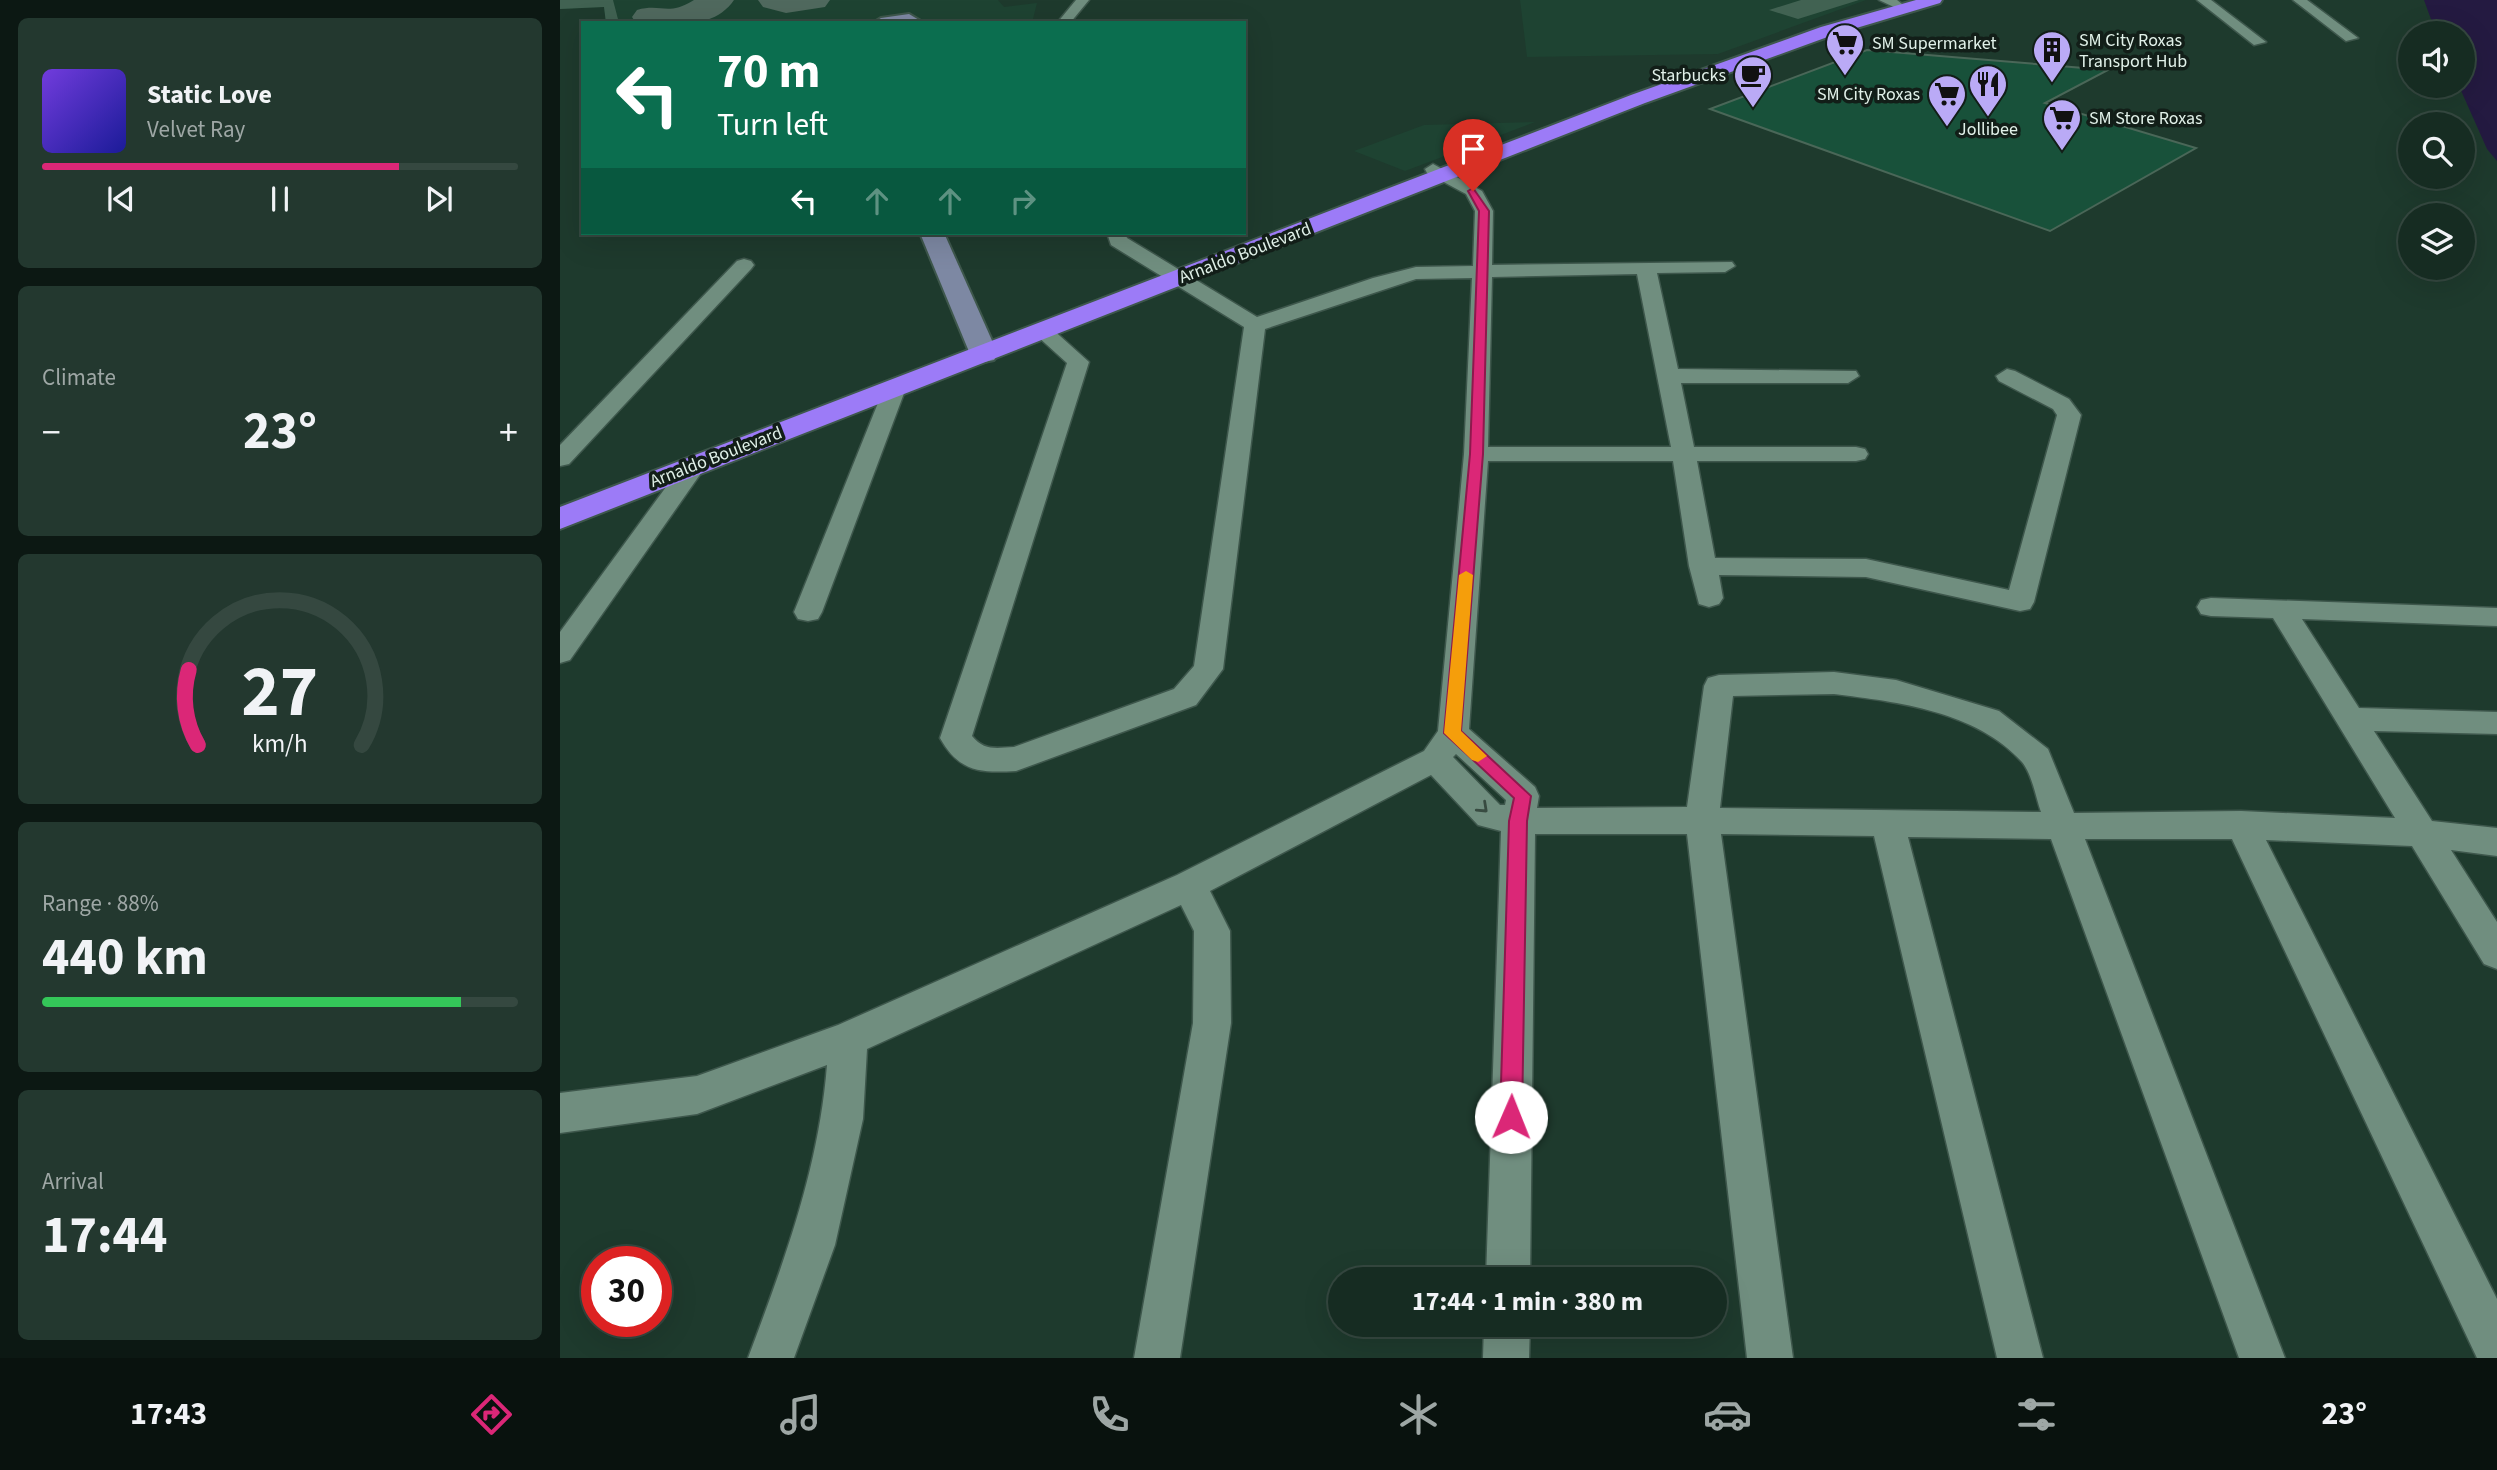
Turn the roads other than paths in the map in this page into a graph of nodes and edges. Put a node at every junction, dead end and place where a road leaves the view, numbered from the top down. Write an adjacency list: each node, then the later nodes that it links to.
1 (1083, 0): 8 (street)
2 (1934, 0): 5 (highway, Arnaldo Boulevard)
3 (2203, 0): 10 (street)
4 (2299, 0): 9 (street)
5 (1892, 5): 11 (highway, Arnaldo Boulevard)
6 (895, 21): 7 (street)
7 (912, 21)
8 (1065, 21)
9 (2351, 38)
10 (2259, 42)
11 (1439, 172): 17 (street); 18 (highway, Arnaldo Boulevard)
12 (933, 235): 21 (street)
13 (1116, 235): 18 (street)
14 (744, 265): 30 (street)
15 (1725, 266): 16 (street)
16 (1646, 268): 17 (street); 22 (street)
17 (1483, 270): 19 (street); 27 (street)
18 (1172, 276): 19 (street); 20 (highway, Arnaldo Boulevard); 21 (highway, Arnaldo Boulevard)
19 (1255, 325): 20 (street)
20 (1043, 331): 21 (highway, Arnaldo Boulevard)
21 (981, 349): 25 (highway, Arnaldo Boulevard); 26 (highway, Arnaldo Boulevard)
22 (1669, 376): 23 (street); 28 (street)
23 (1848, 376)
24 (2007, 376): 34 (street)
25 (895, 388): 26 (highway, Arnaldo Boulevard); 38 (street)
26 (761, 433): 31 (highway, Arnaldo Boulevard); 32 (highway, Arnaldo Boulevard)
27 (1476, 454): 28 (street); 43 (street)
28 (1684, 454): 29 (street); 34 (street)
29 (1856, 454)
30 (560, 459)
31 (694, 466): 33 (highway, Arnaldo Boulevard); 40 (street)
32 (560, 503)
33 (560, 519)
34 (1702, 566): 35 (street)
35 (1709, 598)
36 (2211, 607): 37 (street)
37 (2281, 610): 39 (street); 41 (street)
38 (808, 612)
39 (2497, 617)
40 (560, 653)
41 (2351, 719): 42 (street); 50 (street)
42 (2497, 723)
43 (1453, 733): 44 (street); 46 (street)
44 (1436, 760): 46 (street, one-way to 46); 52 (street)
45 (1702, 818): 46 (street); 47 (street); 49 (street); 62 (street)
46 (1518, 821): 56 (street)
47 (1886, 822): 49 (street); 63 (street)
48 (2241, 824): 49 (street); 50 (street); 58 (street)
49 (2060, 826): 64 (street)
50 (2420, 831): 51 (street); 53 (street)
51 (2497, 842)
52 (1189, 885): 54 (street); 60 (street)
53 (2497, 953)
54 (848, 1039): 55 (street); 59 (street)
55 (560, 1113)
56 (1508, 1267)
57 (1507, 1337): 61 (street)
58 (2497, 1348)
59 (771, 1358)
60 (1157, 1358)
61 (1506, 1358)
62 (1770, 1358)
63 (2020, 1358)
64 (2262, 1358)

